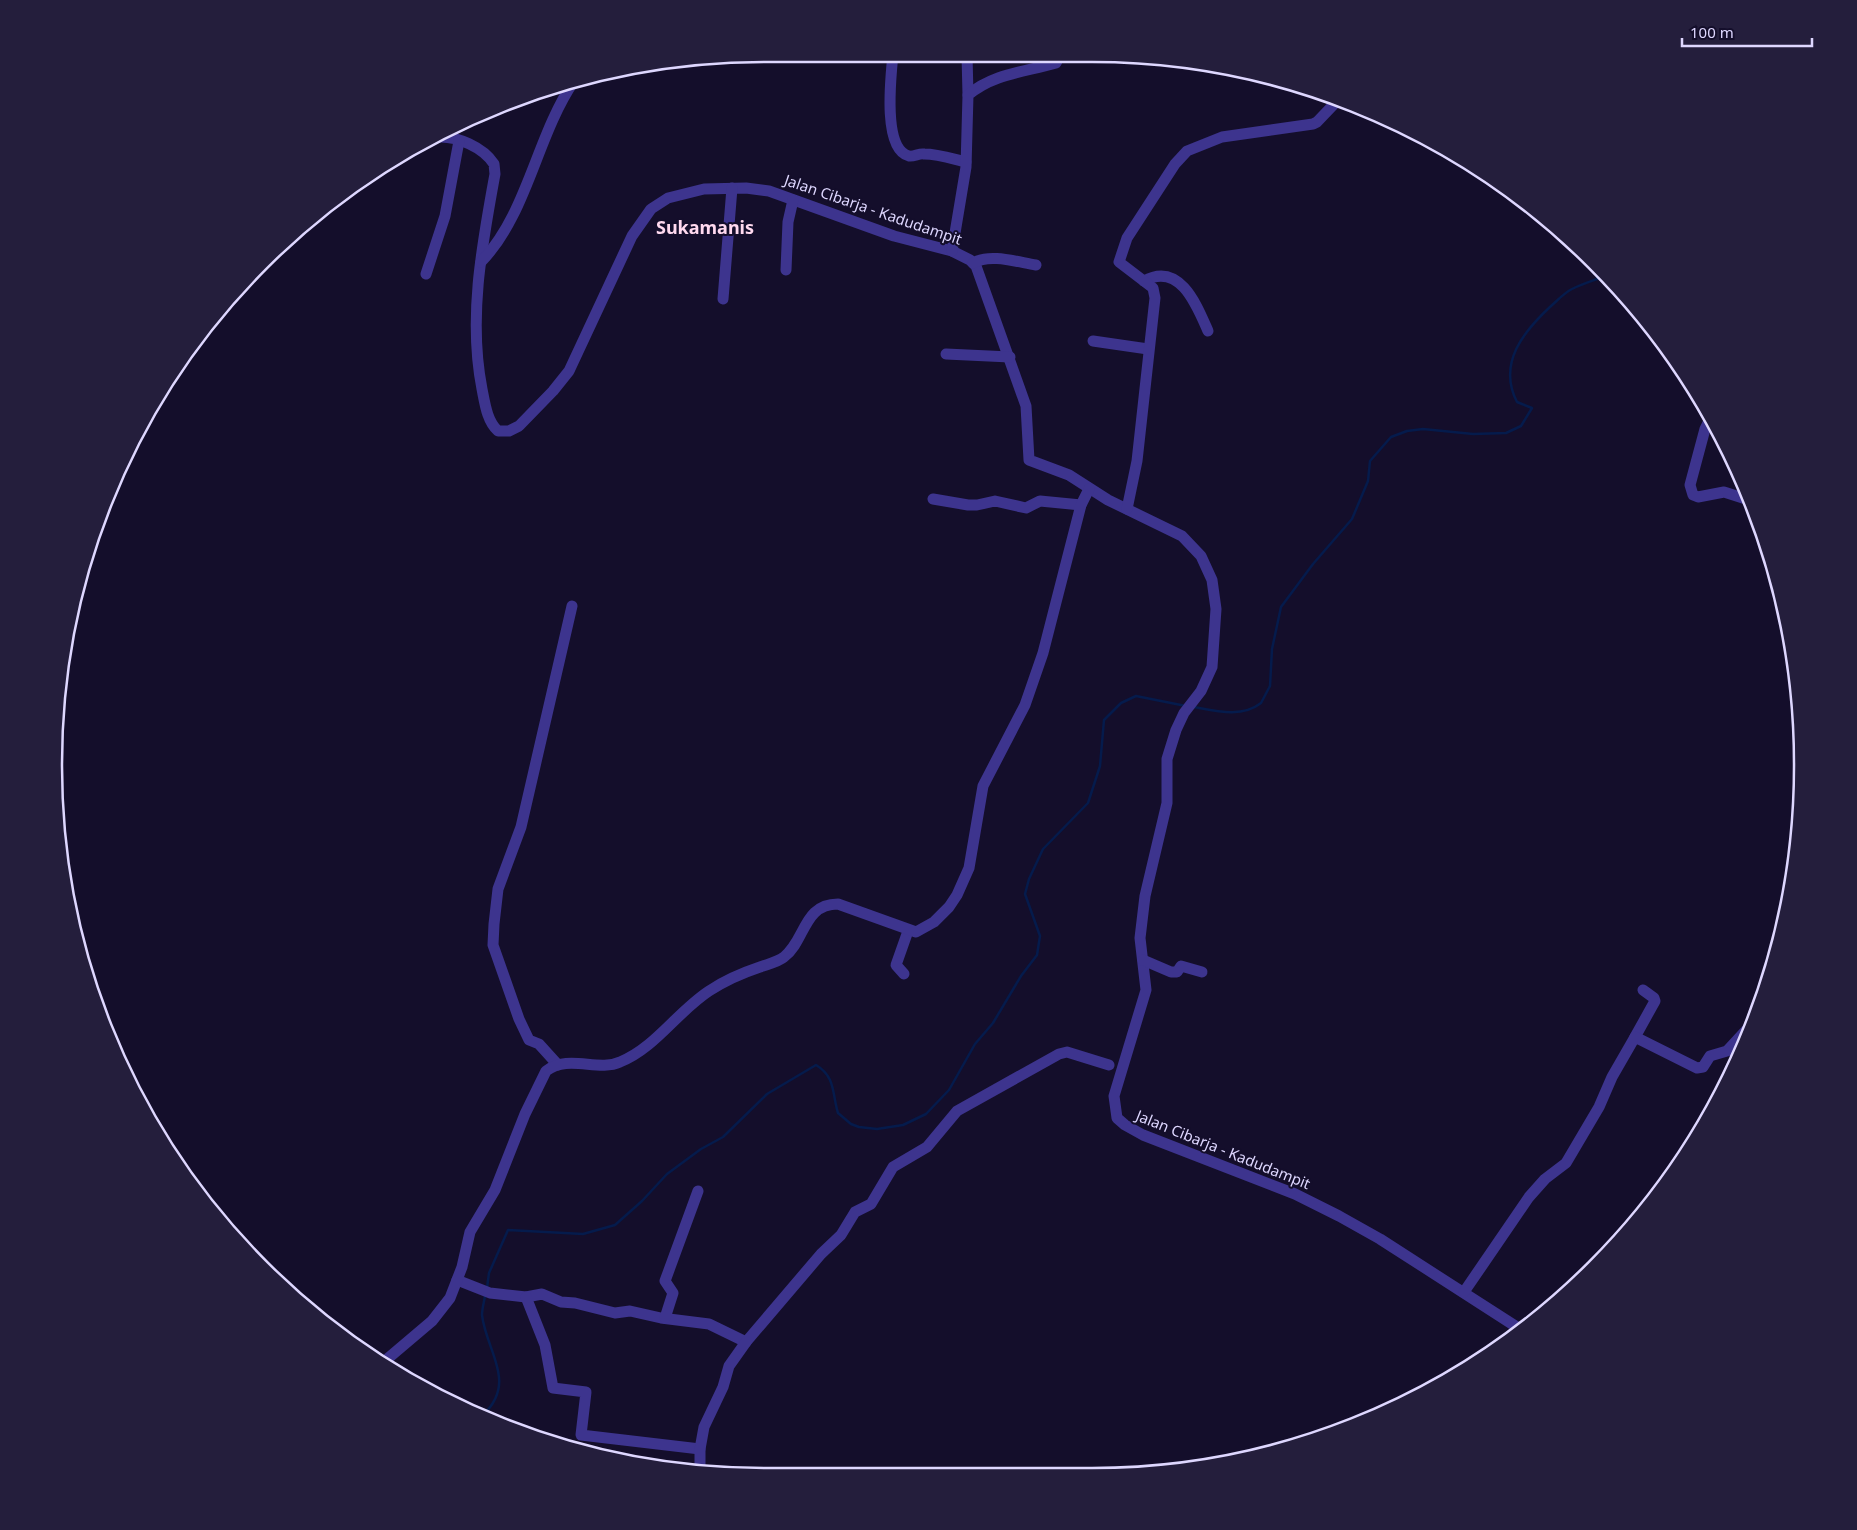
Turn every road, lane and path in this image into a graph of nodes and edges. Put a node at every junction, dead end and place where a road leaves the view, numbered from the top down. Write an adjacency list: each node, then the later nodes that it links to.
1 (893, 62): 9 (street)
2 (967, 62): 5 (street)
3 (1056, 62): 5 (street)
4 (568, 91): 13 (street)
5 (968, 95): 9 (street)
6 (1333, 105): 18 (street)
7 (448, 138): 8 (street, Jalan Cibarja - Kadudampit)
8 (459, 142): 13 (street, Jalan Cibarja - Kadudampit); 17 (street)
9 (966, 162): 12 (street)
10 (732, 188): 11 (street, Jalan Cibarja - Kadudampit); 13 (street, Jalan Cibarja - Kadudampit); 19 (street)
11 (793, 200): 12 (street, Jalan Cibarja - Kadudampit); 16 (street)
12 (952, 251): 14 (street, Jalan Cibarja - Kadudampit)
13 (481, 262)
14 (973, 263): 15 (street); 24 (street, Jalan Cibarja - Kadudampit)
15 (1036, 265)
16 (786, 270)
17 (426, 274)
18 (1144, 281): 20 (street); 22 (street)
19 (723, 299)
20 (1208, 331)
21 (1093, 341): 22 (street)
22 (1148, 349): 30 (street)
23 (946, 354): 24 (street)
24 (1010, 357): 26 (street, Jalan Cibarja - Kadudampit)
25 (1707, 427): 28 (street)
26 (1089, 490): 29 (street); 30 (street, Jalan Cibarja - Kadudampit)
27 (933, 498): 29 (street)
28 (1742, 498)
29 (1081, 505): 32 (street)
30 (1127, 509): 33 (street, Jalan Cibarja - Kadudampit)
31 (572, 606): 39 (street)
32 (908, 931): 35 (street); 39 (street)
33 (1143, 960): 34 (street); 43 (street, Jalan Cibarja - Kadudampit)
34 (1202, 972)
35 (904, 974)
36 (1643, 990): 37 (street)
37 (1635, 1037): 38 (street); 43 (street)
38 (1739, 1038)
39 (558, 1065): 42 (street)
40 (1109, 1066): 47 (street)
41 (698, 1191): 45 (street)
42 (457, 1280): 44 (street); 48 (street)
43 (1464, 1292): 46 (street, Jalan Cibarja - Kadudampit)
44 (526, 1297): 45 (street); 49 (street)
45 (665, 1318): 47 (street)
46 (1515, 1326)
47 (746, 1342): 49 (street)
48 (389, 1358)
49 (700, 1449): 50 (street)
50 (700, 1464)

